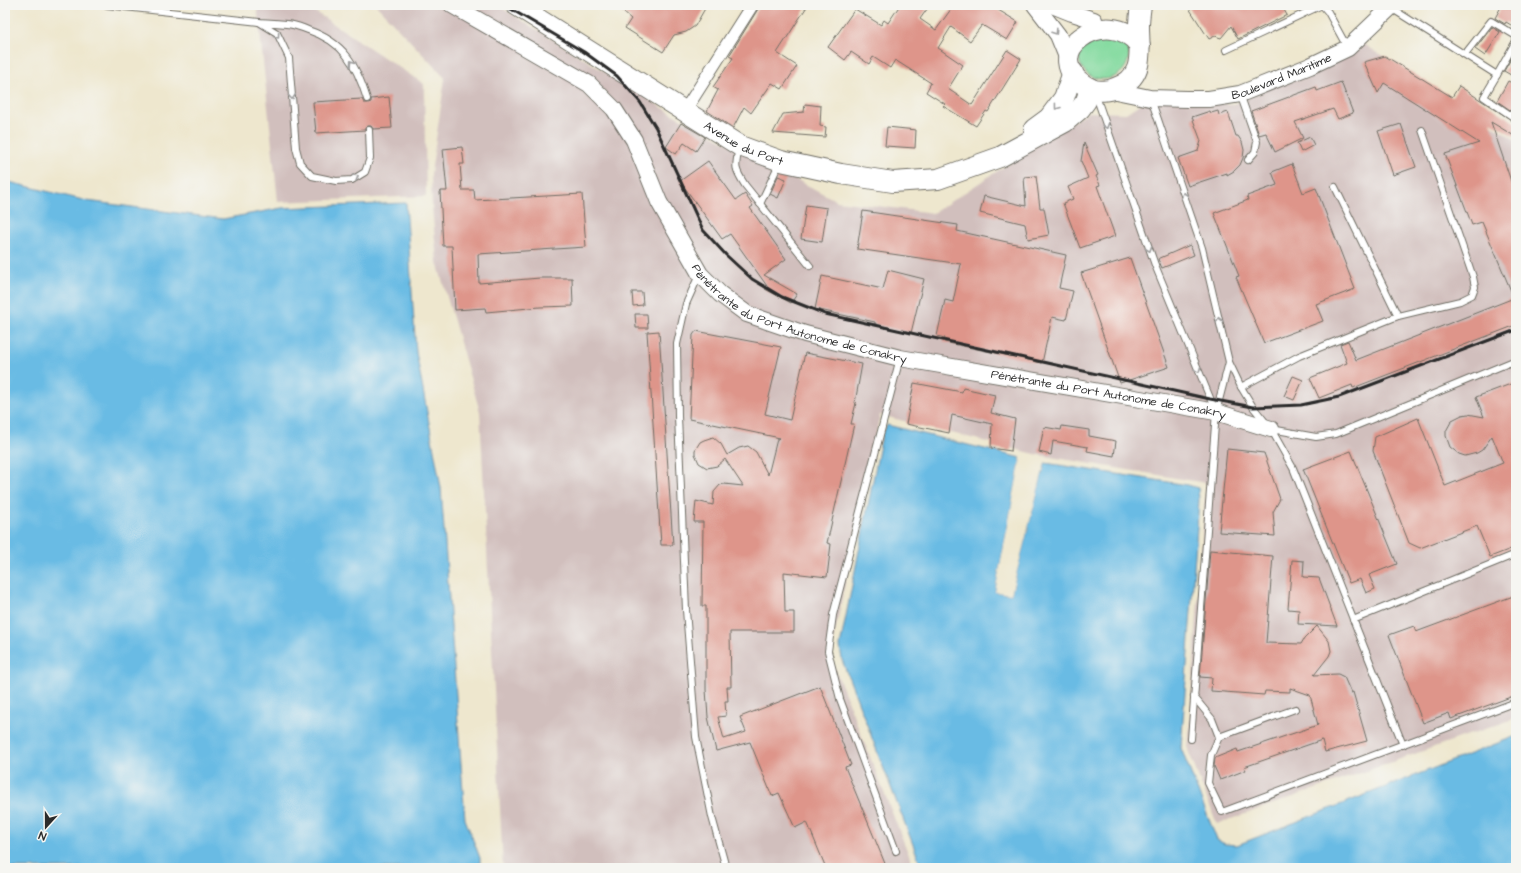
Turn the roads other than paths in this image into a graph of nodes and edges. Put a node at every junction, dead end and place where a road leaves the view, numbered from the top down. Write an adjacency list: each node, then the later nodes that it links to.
1 (107, 5): 11 (lane)
2 (452, 5): 36 (street, Pénétrante du Port Autonome de Conakry)
3 (516, 5): 25 (main road, Avenue du Port)
4 (752, 5): 25 (street)
5 (1035, 5): 18 (street, one-way to 18)
6 (1052, 5): 10 (street)
7 (1141, 5): 14 (main road)
8 (1322, 5): 15 (lane); 16 (lane)
9 (1392, 6): 15 (street, Boulevard Maritime); 17 (lane)
10 (1104, 16): 14 (main road); 18 (main road)
11 (259, 22): 24 (lane, one-way to 11); 27 (lane, one-way to 27)
12 (1516, 36): 17 (lane)
13 (1516, 41): 20 (lane)
14 (1140, 46): 19 (main road)
15 (1348, 48): 22 (street, Boulevard Maritime)
16 (1226, 50)
17 (1465, 54): 20 (lane)
18 (1071, 67): 21 (main road); 30 (main road, Avenue du Port, one-way to 30)
19 (1137, 71): 21 (main road); 23 (street)
20 (1497, 74): 26 (lane)
21 (1098, 89): 23 (street, Boulevard Maritime); 30 (main road, Avenue du Port); 42 (lane, one-way to 42)
22 (1240, 94): 23 (street, Boulevard Maritime); 31 (lane)
23 (1150, 98): 40 (lane, one-way to 23)
24 (367, 99)
25 (684, 112): 29 (main road, Avenue du Port)
26 (1516, 119)
27 (369, 130)
28 (1422, 130): 37 (lane)
29 (740, 146): 32 (main road, Avenue du Port); 34 (lane)
30 (1000, 157): 32 (main road, Avenue du Port)
31 (1248, 160)
32 (781, 161): 34 (lane)
33 (1335, 187): 37 (lane)
34 (760, 204): 35 (lane)
35 (810, 266)
36 (700, 274): 38 (street, Pénétrante du Port Autonome de Conakry); 53 (lane)
37 (1398, 316): 41 (lane)
38 (900, 358): 42 (street, Pénétrante du Port Autonome de Conakry); 52 (lane)
39 (1516, 360): 43 (lane)
40 (1228, 362): 41 (lane); 42 (lane)
41 (1241, 387): 43 (lane)
42 (1216, 412): 43 (street, Pénétrante du Port Autonome de Conakry); 46 (lane)
43 (1270, 429): 45 (lane)
44 (1516, 554): 45 (lane)
45 (1353, 620): 51 (lane)
46 (1194, 697): 49 (lane); 50 (lane)
47 (1516, 702): 51 (lane)
48 (1295, 710): 49 (lane)
49 (1219, 737): 51 (lane)
50 (1191, 739)
51 (1403, 745)
52 (896, 851)
53 (726, 868)

